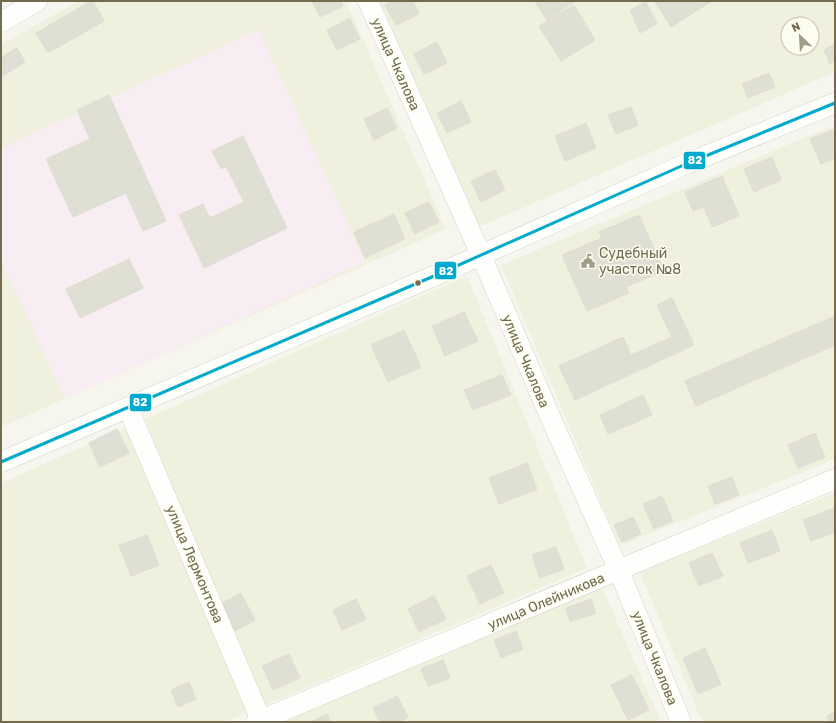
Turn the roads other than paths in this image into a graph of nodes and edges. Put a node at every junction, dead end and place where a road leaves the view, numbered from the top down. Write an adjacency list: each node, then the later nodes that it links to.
1 (37, 1): 3 (street)
2 (368, 1): 5 (street, улица Чкалова)
3 (1, 22)
4 (835, 103): 5 (street)
5 (481, 255): 6 (street); 9 (street, улица Чкалова)
6 (128, 408): 7 (street); 10 (street, улица Лермонтова)
7 (1, 462)
8 (835, 479): 9 (street, улица Олейникова)
9 (619, 571): 10 (street, улица Олейникова); 11 (street, улица Чкалова)
10 (258, 721)
11 (681, 722)

